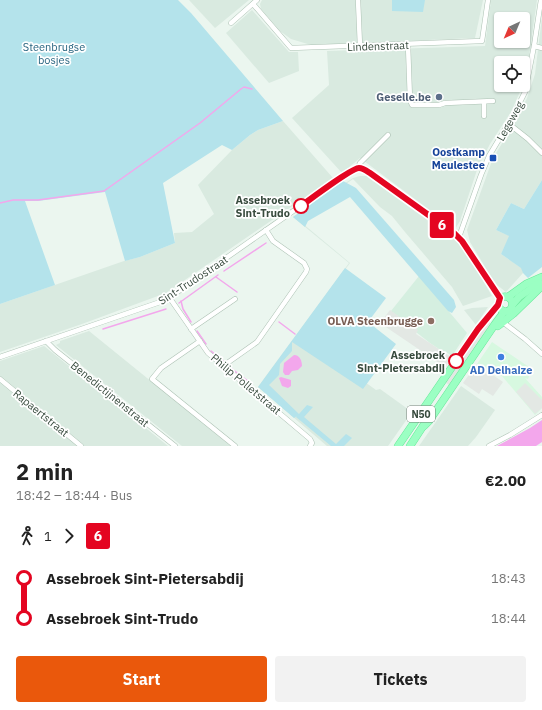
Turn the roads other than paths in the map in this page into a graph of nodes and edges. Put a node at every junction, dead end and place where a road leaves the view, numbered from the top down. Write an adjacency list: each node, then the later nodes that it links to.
1 (258, 0): 5 (street)
2 (358, 0): 8 (street)
3 (488, 0): 7 (street, Lindenstraat)
4 (541, 0): 9 (street, Legeweg)
5 (253, 4): 6 (street); 8 (street, Lindenstraat)
6 (231, 23)
7 (408, 45): 8 (street, Lindenstraat); 12 (street)
8 (360, 46)
9 (534, 46): 10 (street); 14 (street, Legeweg)
10 (542, 48)
11 (493, 101): 12 (street)
12 (484, 102): 13 (street)
13 (484, 116)
14 (509, 124): 16 (street); 19 (street, Legeweg)
15 (388, 135): 17 (street)
16 (542, 154)
17 (358, 168): 18 (street, Sint-Trudostraat); 19 (street)
18 (266, 230): 24 (street, Sint-Trudostraat); 36 (street)
19 (459, 237): 26 (street)
20 (542, 277): 23 (main road)
21 (542, 281): 27 (main road, N50)
22 (542, 286): 31 (main road, N50)
23 (508, 297): 26 (main road); 27 (main road)
24 (169, 298): 30 (street, Philip Polletstraat); 32 (street, Sint-Trudostraat)
25 (235, 299): 30 (street)
26 (499, 302): 28 (main road); 43 (main road, N50)
27 (513, 304): 28 (main road, N50)
28 (504, 312): 31 (main road, N50)
29 (504, 323): 34 (street)
30 (191, 329): 33 (street, Philip Polletstraat)
31 (486, 337): 44 (main road, N50)
32 (46, 341): 35 (street, Sint-Trudostraat); 40 (street, Benedictijnenstraat)
33 (200, 341): 36 (street, Philip Polletstraat); 41 (street)
34 (542, 354)
35 (0, 357)
36 (223, 366): 42 (street, Philip Polletstraat)
37 (0, 379): 39 (street, Rapaertstraat)
38 (542, 415): 45 (street)
39 (81, 446)
40 (175, 446)
41 (235, 446)
42 (310, 446)
43 (398, 446)
44 (410, 446)
45 (489, 446)

